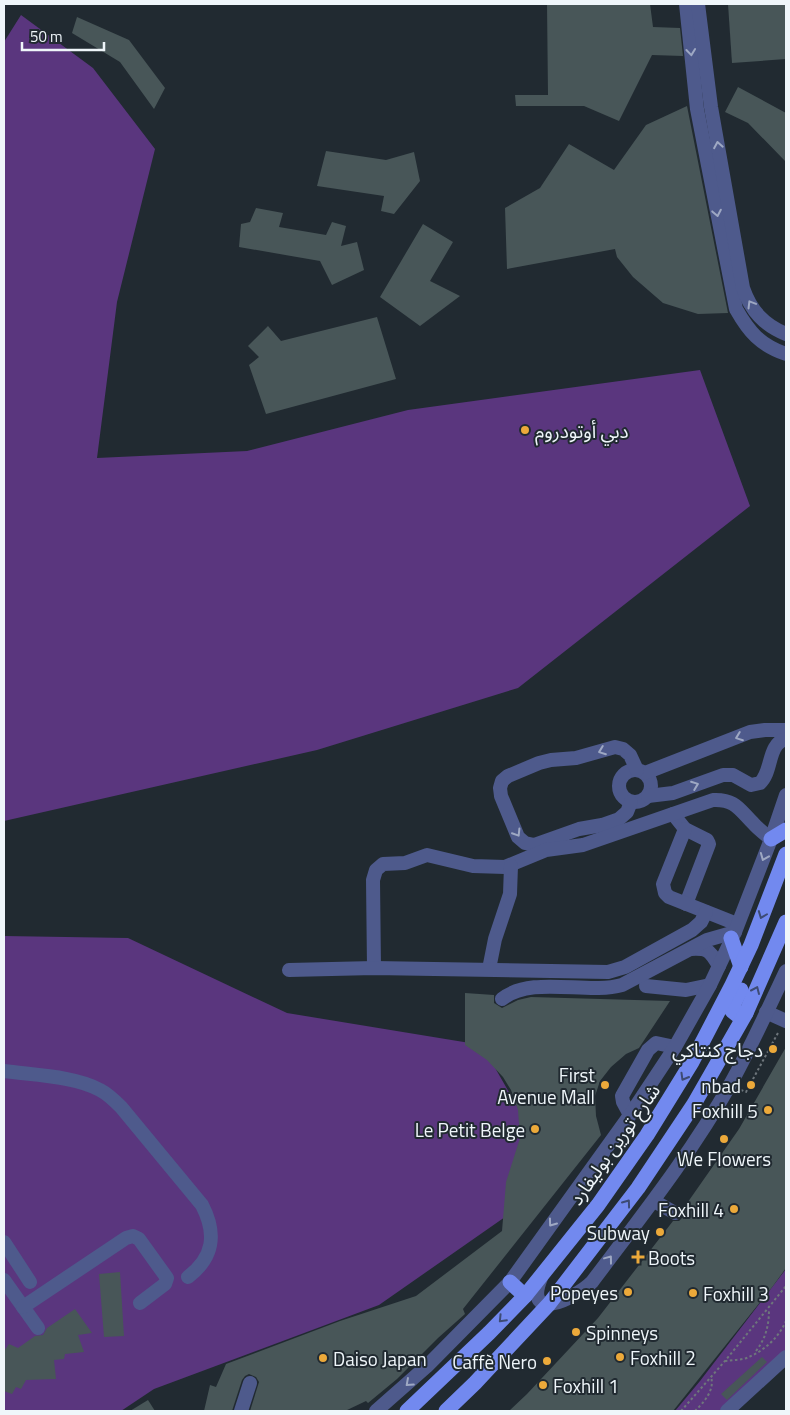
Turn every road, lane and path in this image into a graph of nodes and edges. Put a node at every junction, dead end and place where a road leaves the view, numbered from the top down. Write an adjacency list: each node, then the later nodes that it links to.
1 (686, 4): 4 (street, one-way to 4)
2 (698, 4): 3 (street, one-way to 2)
3 (786, 334)
4 (786, 354)
5 (783, 735): 6 (street, one-way to 6); 8 (street, one-way to 5)
6 (641, 772): 8 (street); 9 (street); 9 (street, one-way to 9)
7 (786, 795): 13 (street)
8 (648, 796): 9 (street)
9 (631, 802)
10 (673, 814): 11 (street); 13 (street); 15 (street)
11 (685, 829): 16 (street); 16 (street)
12 (786, 830): 13 (main road)
13 (771, 839): 19 (street, one-way to 19)
14 (786, 854): 20 (main road, شارع تورين بوليفارد, one-way to 20)
15 (511, 866): 24 (street); 25 (street)
16 (686, 904): 17 (street)
17 (706, 912): 19 (street); 25 (street)
18 (786, 922): 34 (main road, one-way to 18)
19 (734, 932): 21 (street); 22 (street); 23 (main road)
20 (751, 945): 23 (main road, شارع تورين بوليفارد); 34 (main road)
21 (690, 949): 22 (street); 31 (street)
22 (719, 966): 28 (street)
23 (740, 967): 43 (main road, شارع تورين بوليفارد, one-way to 43)
24 (374, 968): 25 (street); 26 (street)
25 (489, 969)
26 (289, 970)
27 (786, 971): 33 (street)
28 (710, 985): 30 (street); 32 (street)
29 (646, 986): 30 (street)
30 (686, 990): 32 (street)
31 (502, 999)
32 (696, 1009): 36 (street)
33 (766, 1012): 35 (street); 38 (street)
34 (746, 1013): 51 (main road, one-way to 34)
35 (785, 1021): 38 (path)
36 (675, 1047): 39 (street); 39 (street)
37 (4, 1072): 44 (street)
38 (730, 1084): 40 (street)
39 (630, 1115): 47 (street, one-way to 47)
40 (654, 1201): 41 (street); 51 (street, one-way to 40)
41 (675, 1213)
42 (4, 1242): 46 (street)
43 (543, 1272): 49 (main road, شارع تورين بوليفارد); 51 (street)
44 (188, 1277)
45 (4, 1280): 52 (street)
46 (30, 1282)
47 (510, 1282): 49 (main road); 62 (street, one-way to 62)
48 (786, 1287): 53 (path)
49 (525, 1296): 63 (main road, شارع تورين بوليفارد, one-way to 63)
50 (140, 1303): 52 (street)
51 (549, 1304): 64 (main road)
52 (23, 1307): 55 (street)
53 (769, 1307): 56 (path); 57 (path)
54 (786, 1321): 56 (path)
55 (38, 1328)
56 (755, 1353): 57 (path)
57 (725, 1362): 59 (path)
58 (784, 1363): 67 (street)
59 (711, 1377): 65 (path); 66 (path)
60 (250, 1383): 61 (street)
61 (241, 1411)
62 (376, 1411)
63 (407, 1411)
64 (446, 1411)
65 (681, 1411)
66 (695, 1411)
67 (727, 1411)

